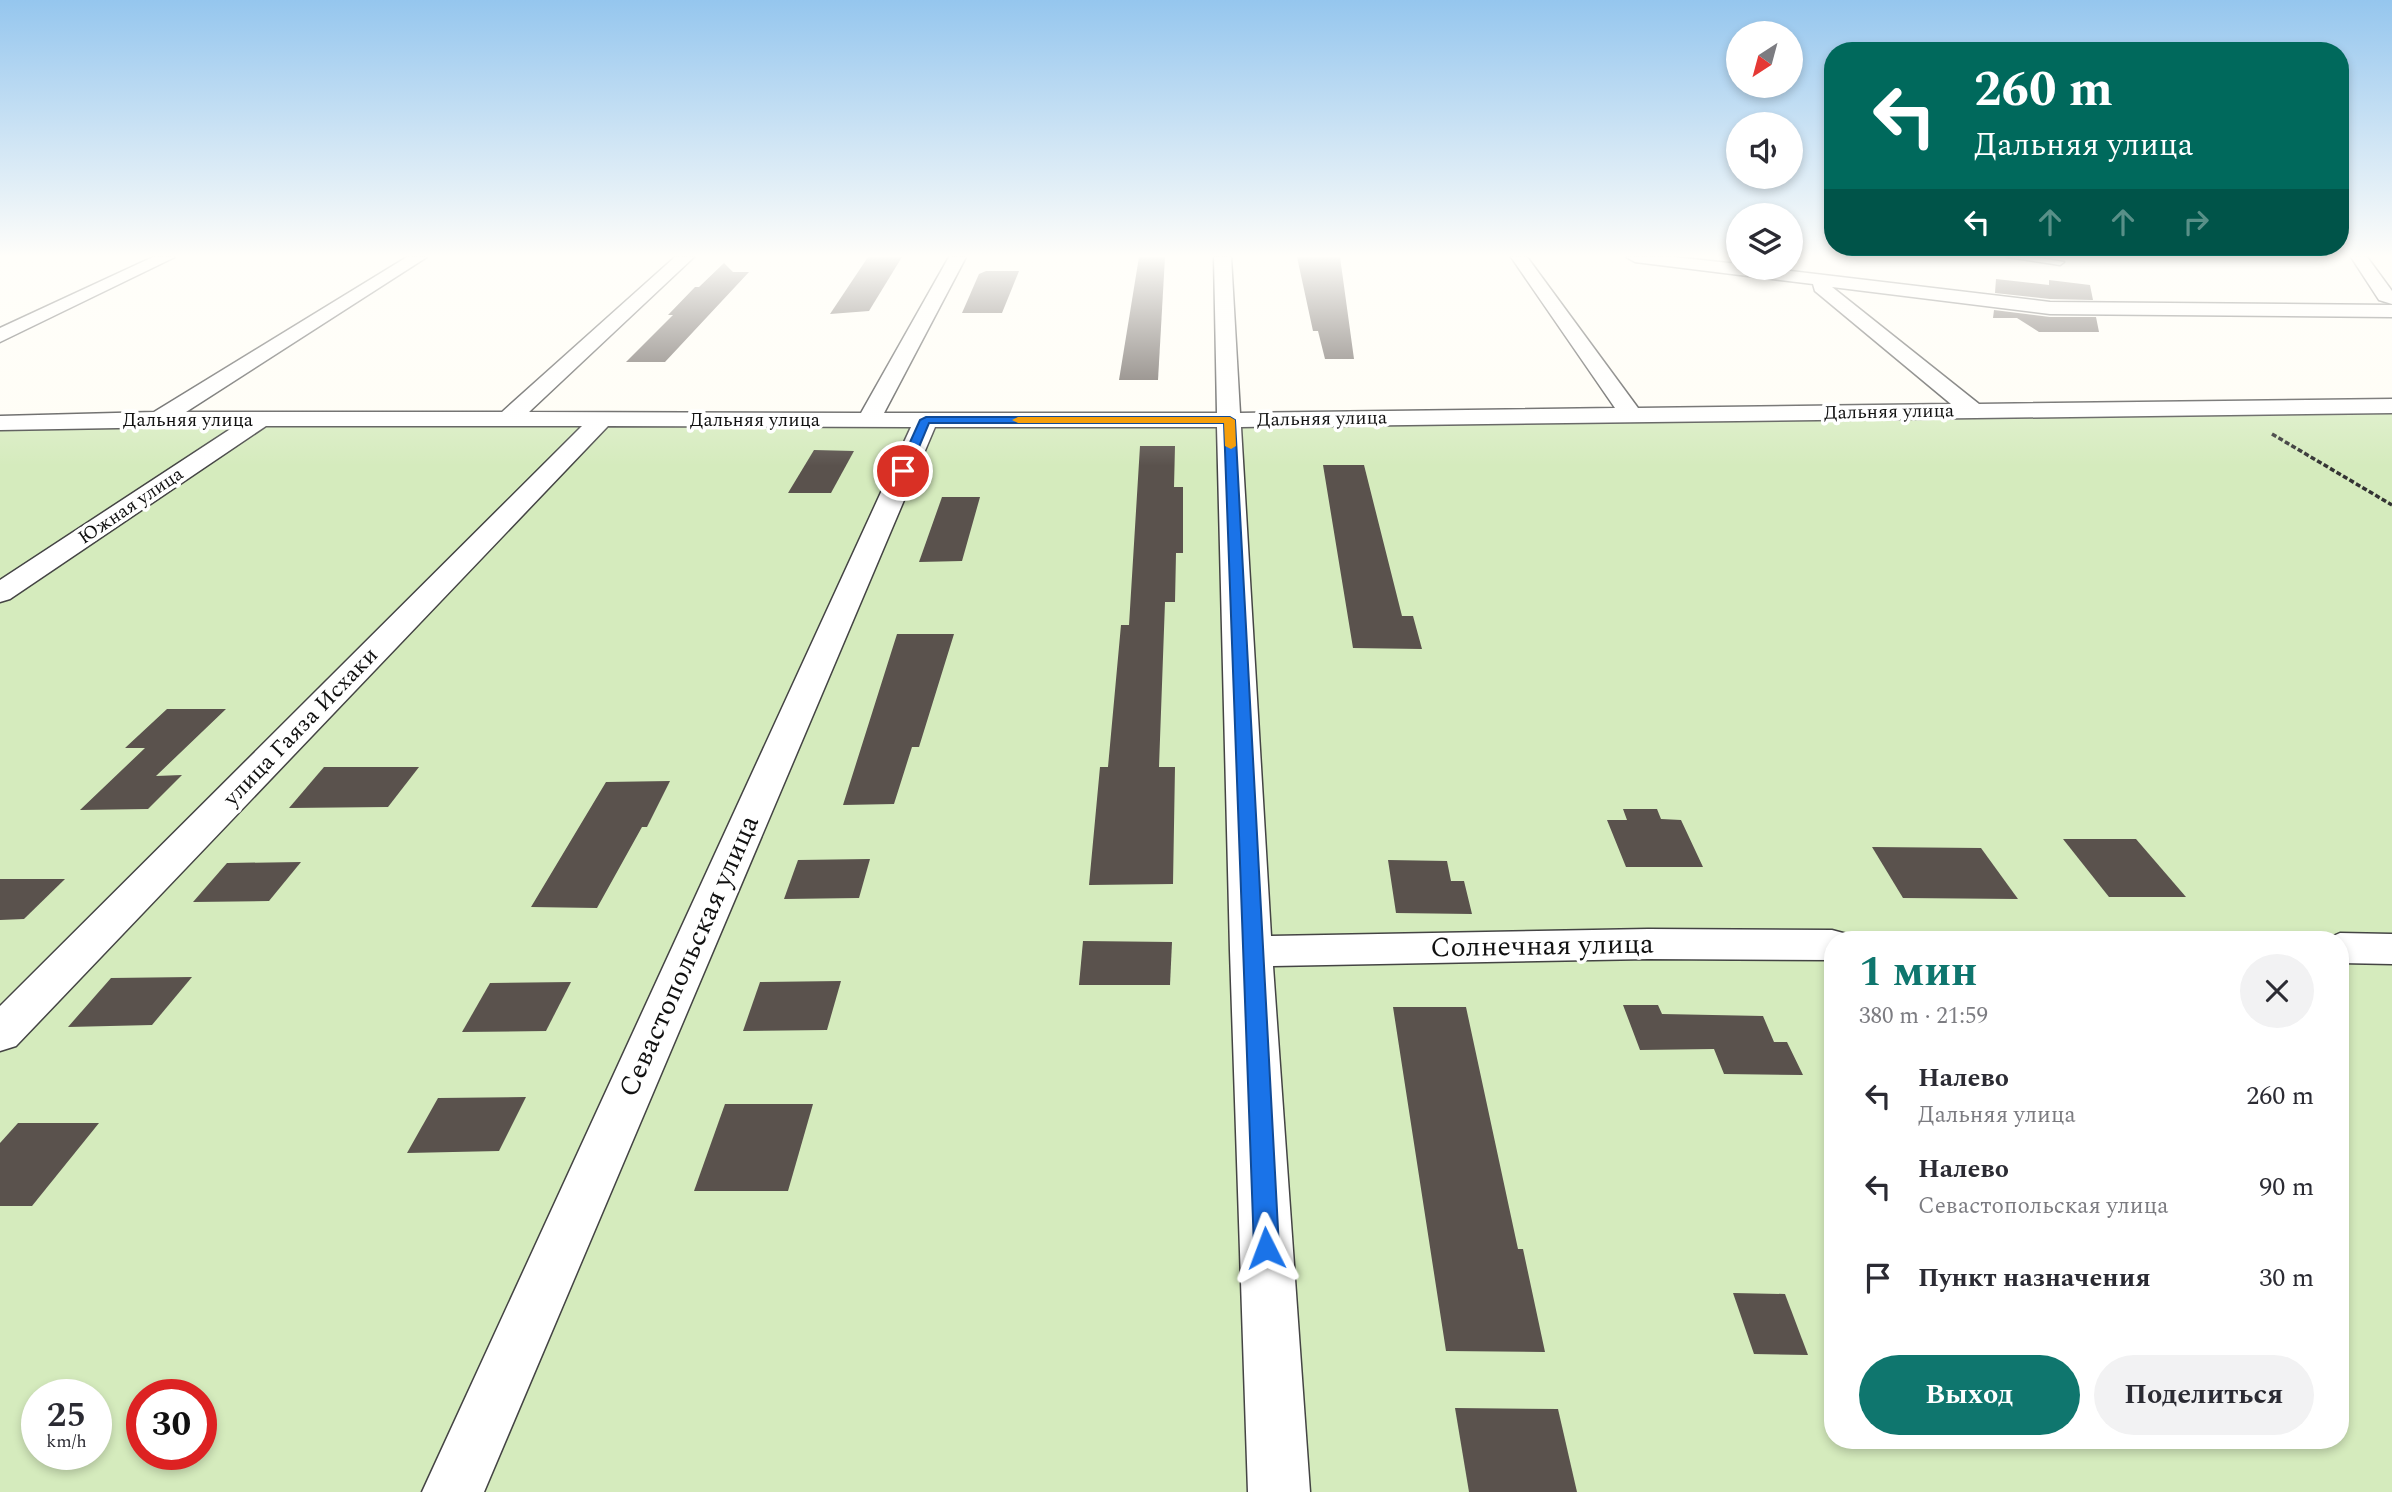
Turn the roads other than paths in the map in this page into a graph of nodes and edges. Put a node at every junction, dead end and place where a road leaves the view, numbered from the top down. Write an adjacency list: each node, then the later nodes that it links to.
1 (20, 327): 8 (street)
2 (307, 327): 12 (street)
3 (608, 327): 14 (street)
4 (919, 327): 16 (street)
5 (1225, 327): 18 (street)
6 (1568, 327): 11 (street)
7 (1870, 327): 10 (street)
8 (0, 336)
9 (2392, 405): 10 (street, Дальняя улица)
10 (1973, 411): 11 (street, Дальняя улица)
11 (1631, 415): 18 (street, Дальняя улица)
12 (159, 419): 13 (street, Дальняя улица); 19 (street, Дальняя улица)
13 (261, 419): 14 (street, Дальняя улица); 20 (street, Южная улица)
14 (507, 419): 15 (street, Дальняя улица)
15 (601, 420): 16 (street, Дальняя улица); 25 (street, улица Гаяза Исхаки)
16 (869, 420): 17 (street, Дальняя улица)
17 (926, 420): 18 (street, Дальняя улица); 26 (street, Севастопольская улица)
18 (1230, 420): 24 (street)
19 (0, 423)
20 (0, 593)
21 (1824, 945): 24 (street, Солнечная улица)
22 (2349, 948): 23 (street)
23 (2392, 949)
24 (1251, 951): 27 (street)
25 (0, 1034)
26 (453, 1492)
27 (1279, 1492)

